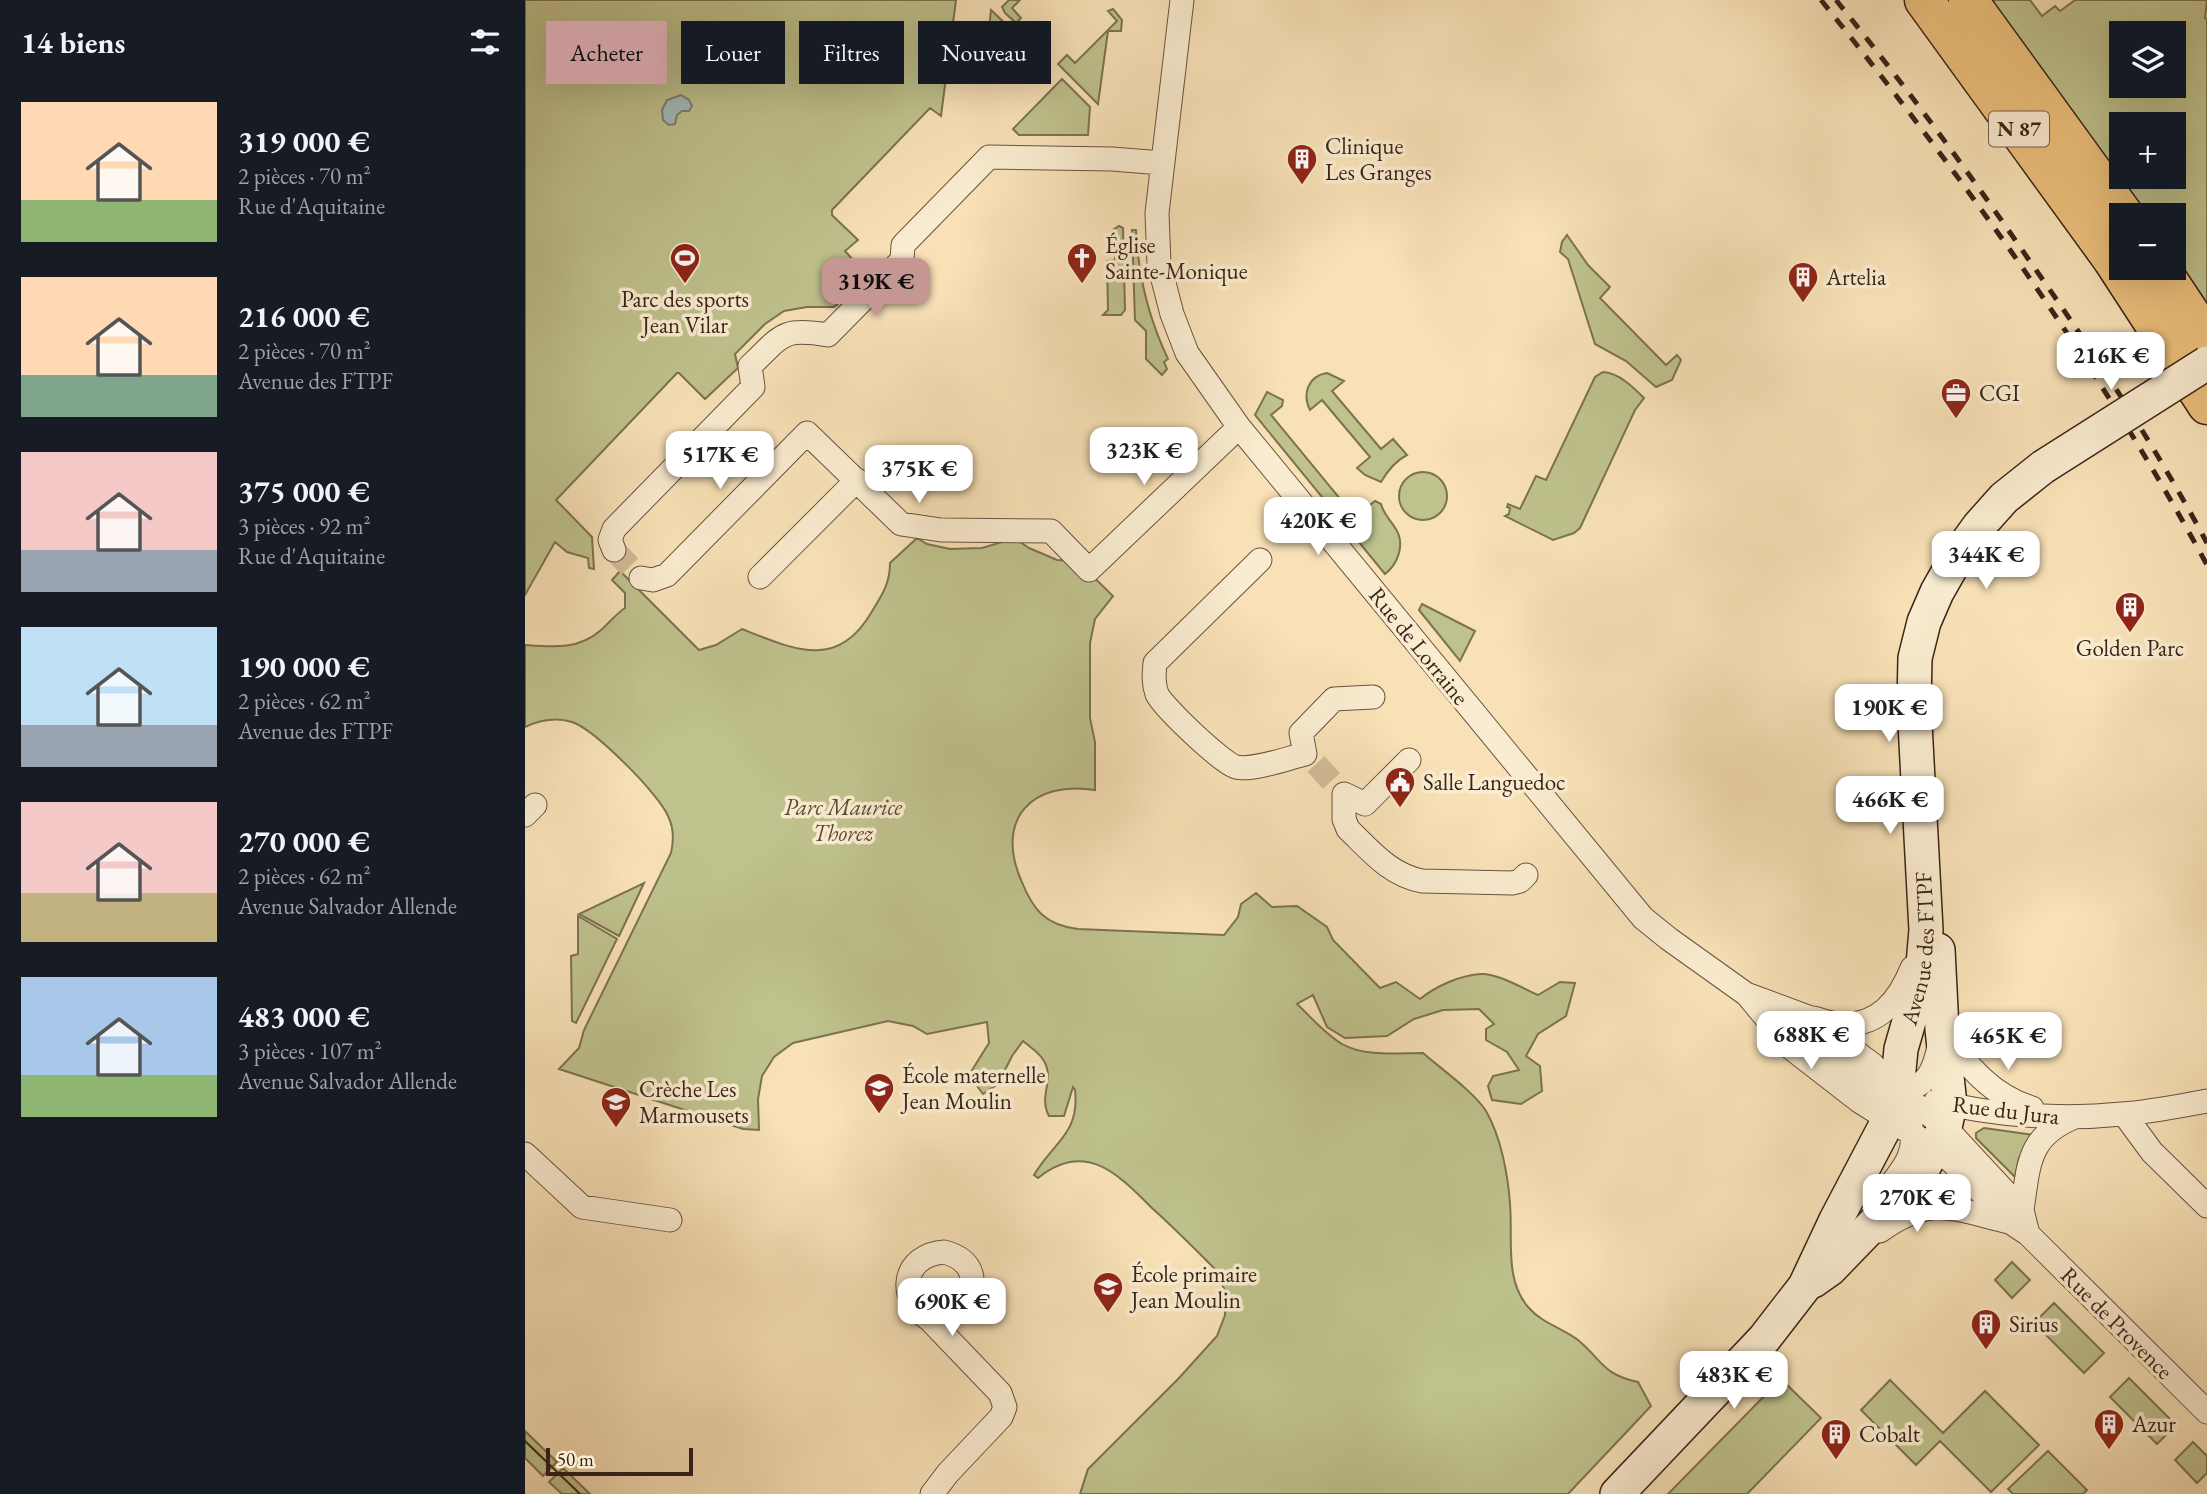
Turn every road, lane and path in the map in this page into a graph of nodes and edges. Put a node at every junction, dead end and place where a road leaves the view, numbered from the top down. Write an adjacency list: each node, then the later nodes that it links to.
1 (1182, 0): 4 (street, Rue de Lorraine)
2 (1924, 0): 10 (highway, N 87)
3 (1968, 0): 5 (highway, N 87)
4 (1162, 163): 11 (street, Rue de Lorraine); 14 (street)
5 (2115, 203)
6 (2168, 280): 7 (highway)
7 (2207, 339)
8 (2207, 363): 12 (street, Avenue des FTPF, bridge)
9 (2207, 386): 12 (street, Avenue des FTPF)
10 (2207, 405)
11 (1239, 427): 13 (street); 22 (street, Rue de Lorraine)
12 (2049, 476): 18 (street, Avenue des FTPF); 24 (street, Avenue des FTPF)
13 (857, 481): 16 (street); 17 (street)
14 (614, 550)
15 (1260, 560): 19 (street)
16 (760, 577)
17 (641, 578)
18 (1924, 622): 23 (street); 26 (street, Avenue des FTPF)
19 (1373, 697)
20 (1409, 760): 21 (street)
21 (1526, 875)
22 (1746, 994): 23 (street, Rue de Lorraine); 26 (street, Rue de Lorraine)
23 (1808, 1017): 26 (street, Rue de Lorraine)
24 (1942, 1029): 26 (street, Avenue des FTPF); 28 (street, Rue du Jura)
25 (2207, 1101): 27 (street, Rue du Jura)
26 (1920, 1113): 28 (street, Rue du Jura); 32 (street, Rue de Provence); 33 (street); 33 (street)
27 (2124, 1114): 28 (street, Rue du Jura); 30 (street)
28 (2075, 1117): 32 (street, Rue du Jura)
29 (525, 1154): 31 (street)
30 (2207, 1206)
31 (670, 1220)
32 (2020, 1222): 33 (street); 35 (street, Rue de Provence)
33 (1818, 1278): 37 (street)
34 (930, 1320): 36 (street)
35 (2207, 1412)
36 (932, 1494)
37 (1617, 1494)

